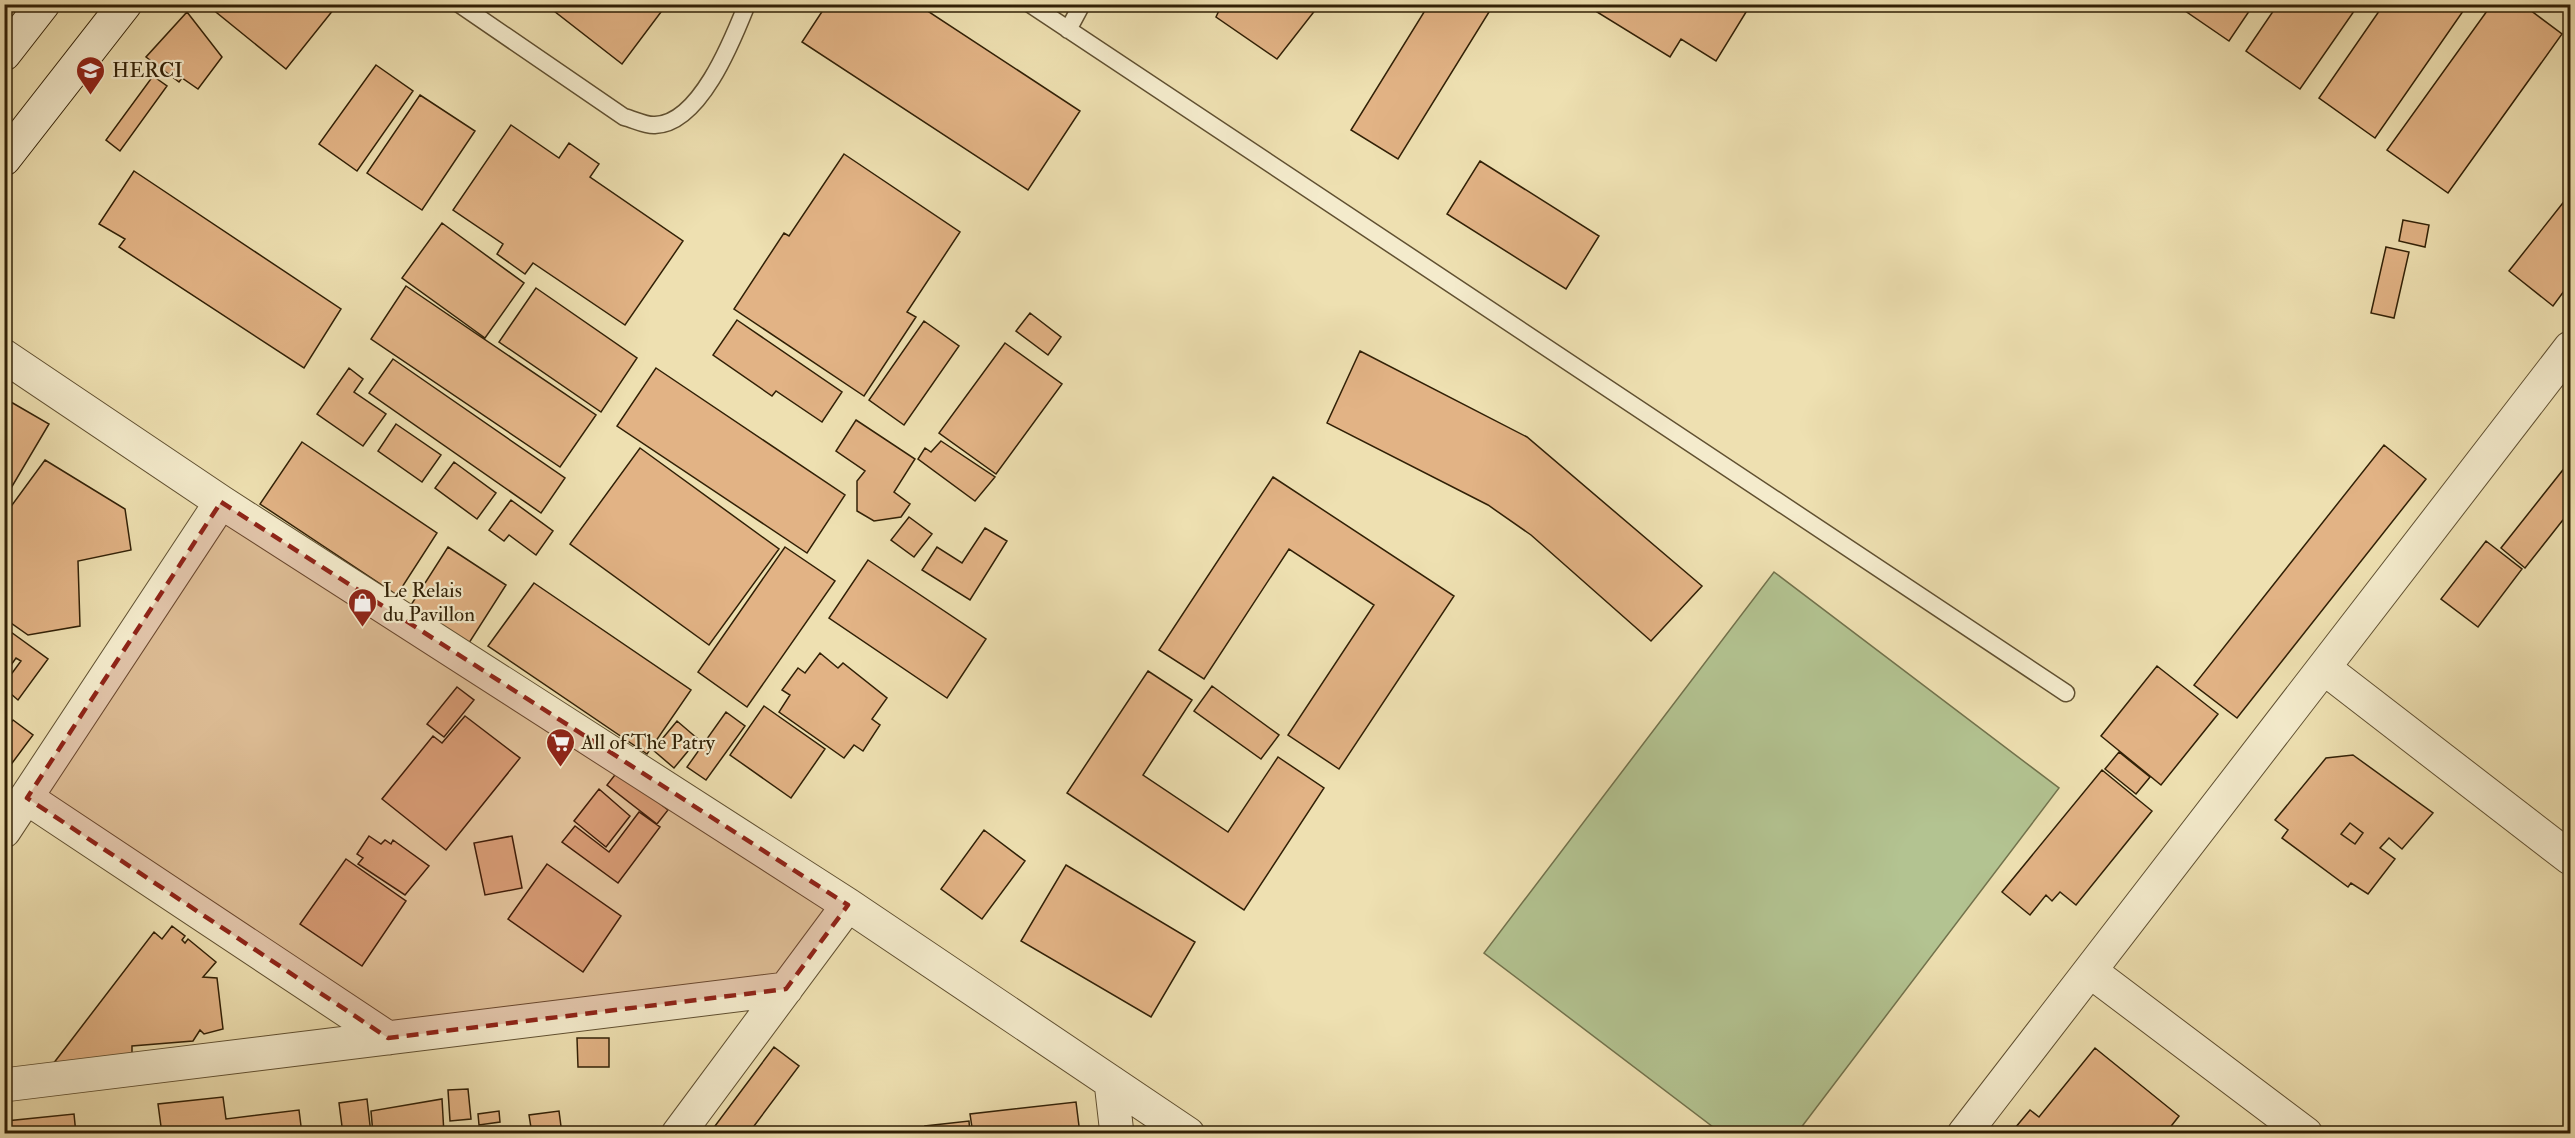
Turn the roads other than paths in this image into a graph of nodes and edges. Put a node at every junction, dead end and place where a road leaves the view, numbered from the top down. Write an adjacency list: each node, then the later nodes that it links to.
1 (43, 4): 8 (street)
2 (125, 4): 9 (street)
3 (459, 4): 4 (lane)
4 (747, 4)
5 (1030, 4): 7 (lane)
6 (1082, 4): 7 (lane)
7 (1068, 30): 14 (lane)
8 (4, 54)
9 (4, 159)
10 (2571, 348): 13 (street)
11 (4, 356): 12 (street)
12 (221, 502): 15 (street); 18 (street)
13 (2324, 668): 17 (street); 19 (street)
14 (2066, 693)
15 (27, 798): 16 (street); 21 (street)
16 (4, 831)
17 (2571, 858)
18 (848, 905): 20 (street); 22 (street)
19 (2090, 971): 27 (street); 28 (street)
20 (786, 989): 21 (street); 24 (street)
21 (388, 1038): 23 (street)
22 (1111, 1082): 25 (street); 26 (street)
23 (4, 1085)
24 (678, 1134)
25 (1117, 1134)
26 (1188, 1134)
27 (1964, 1134)
28 (2306, 1134)

